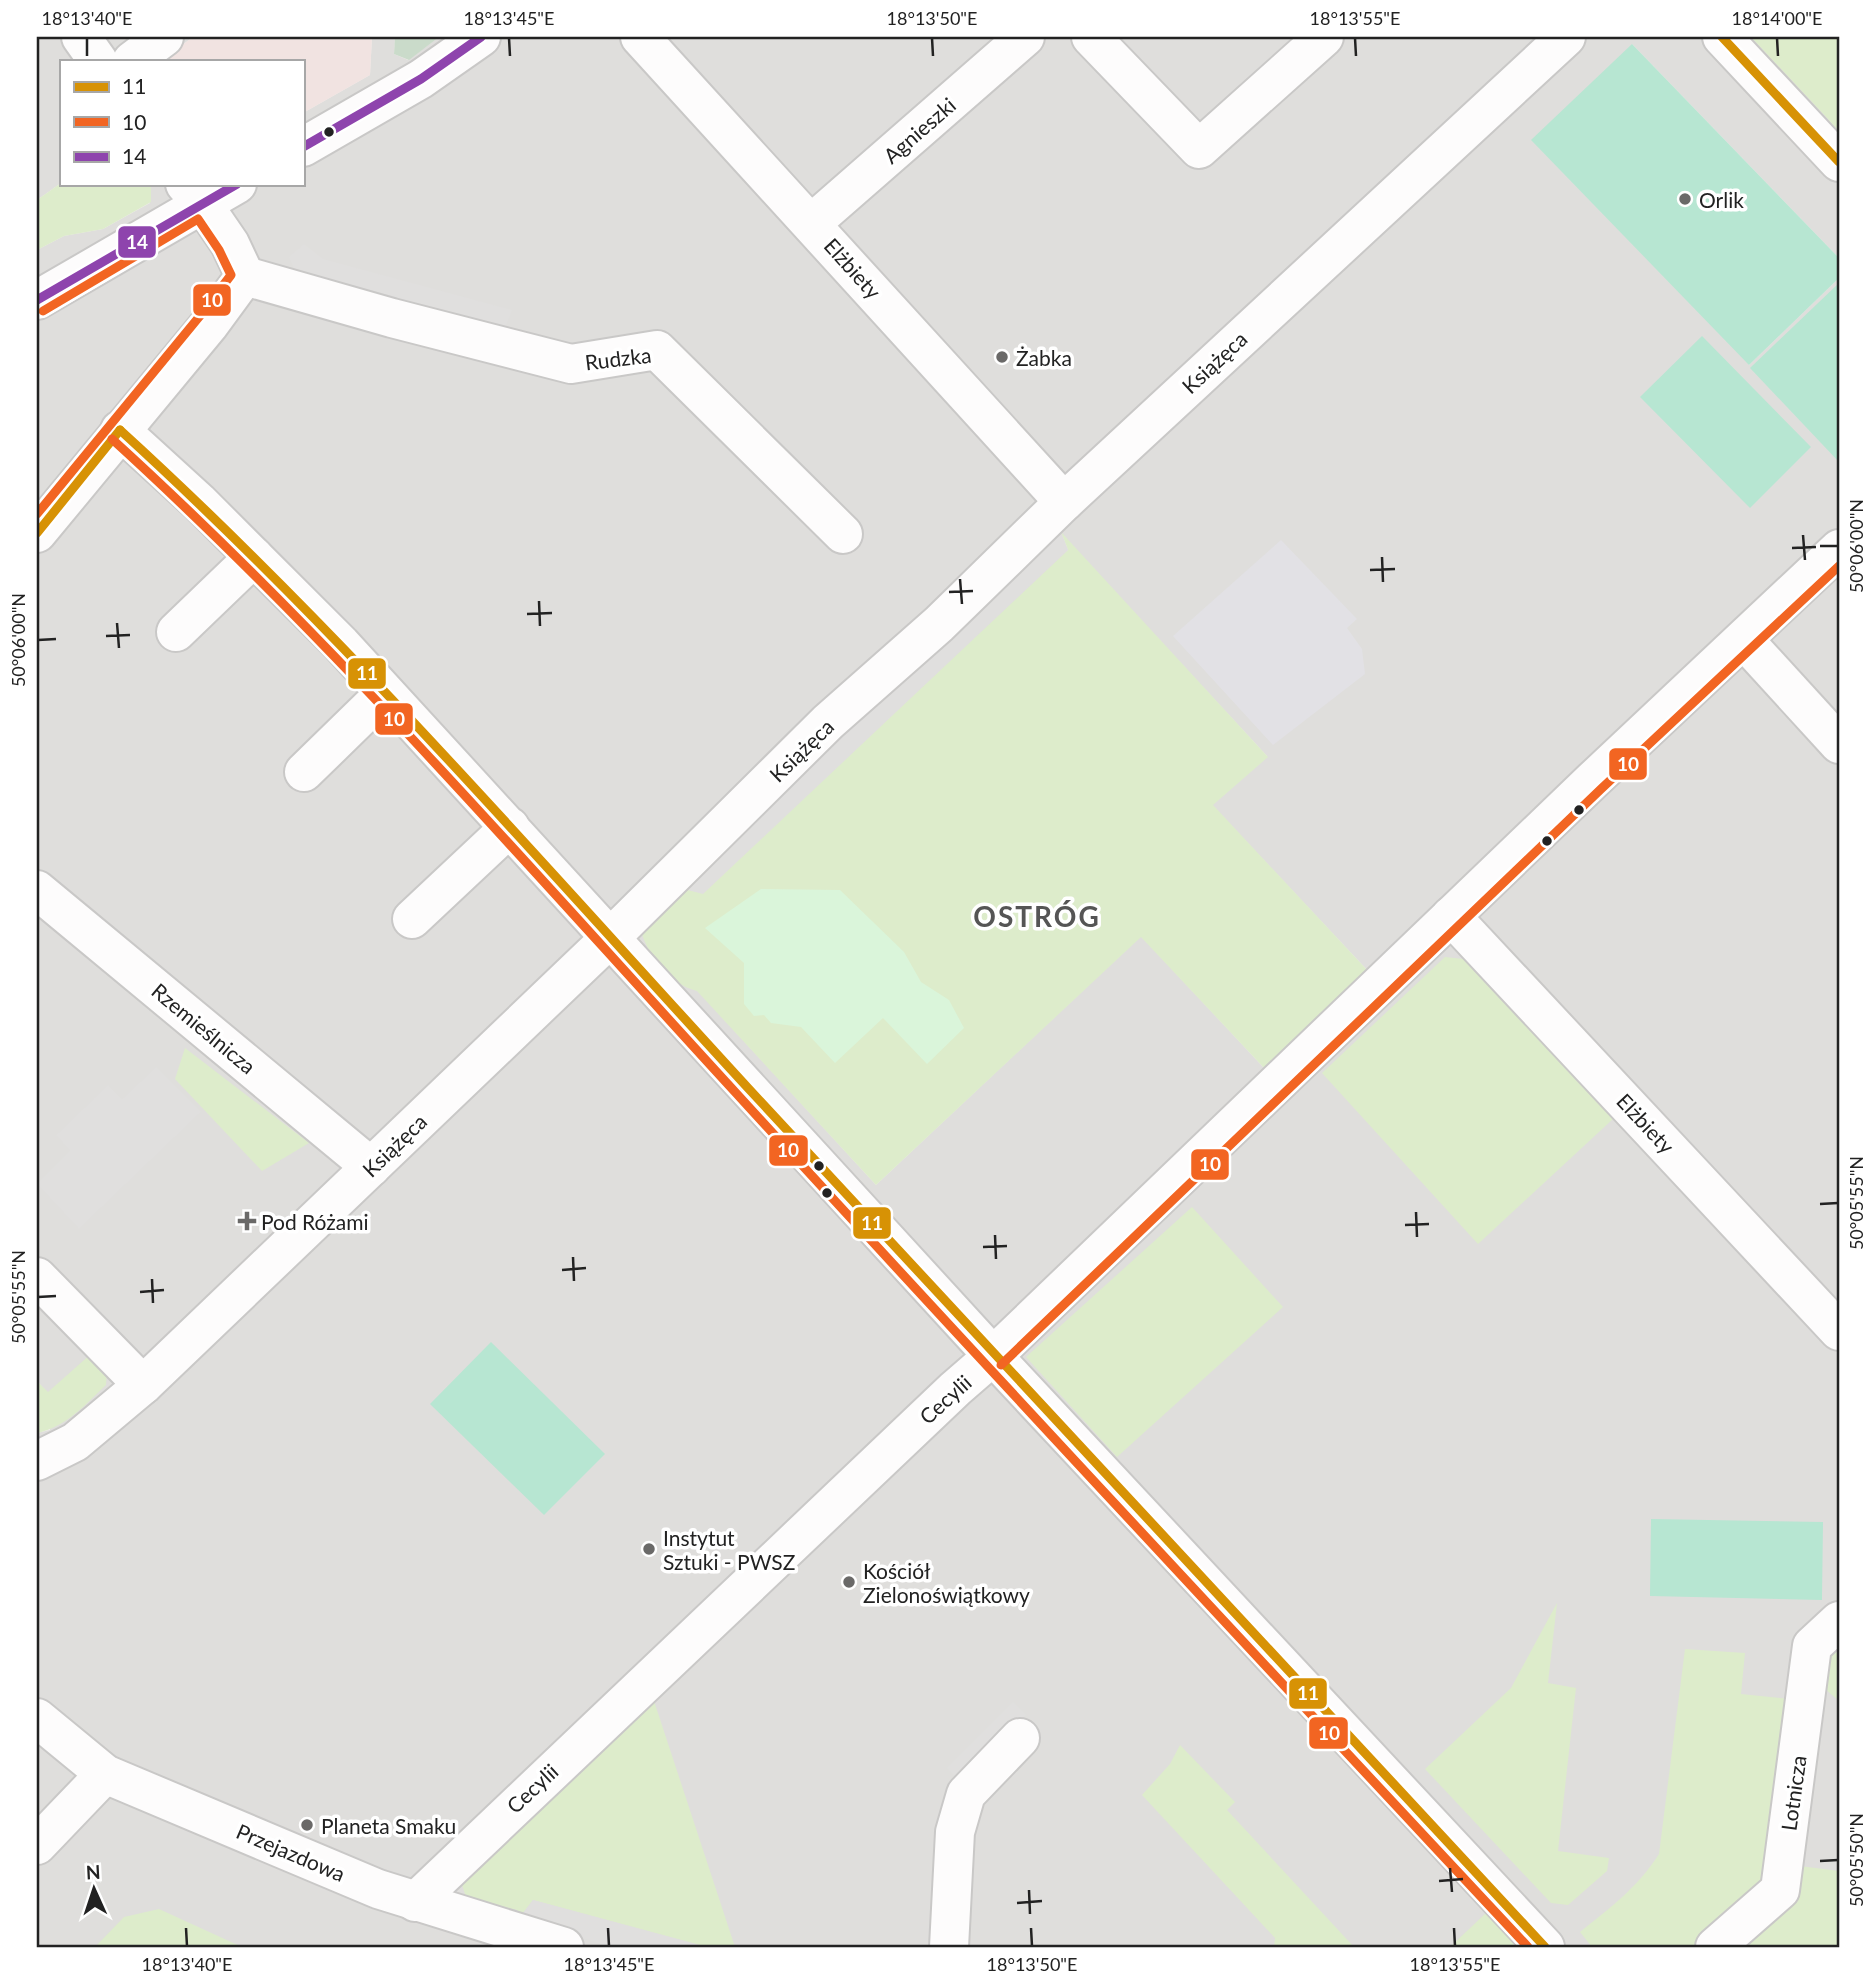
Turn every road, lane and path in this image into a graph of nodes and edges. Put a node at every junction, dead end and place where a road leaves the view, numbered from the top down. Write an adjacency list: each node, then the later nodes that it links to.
1 (81, 37): 10 (street)
2 (164, 37): 11 (street)
3 (481, 37): 12 (street)
4 (640, 37): 16 (street, Elżbiety)
5 (1025, 37): 16 (street, Agnieszki)
6 (1091, 37): 7 (street)
7 (1324, 37)
8 (1566, 37): 20 (street, Książęca)
9 (1721, 37): 13 (street)
10 (97, 60)
11 (133, 60)
12 (304, 146)
13 (1839, 162)
14 (227, 186): 15 (street)
15 (193, 193): 17 (street); 18 (street)
16 (812, 223): 20 (street, Elżbiety)
17 (246, 276): 19 (street); 22 (street, Rudzka)
18 (37, 300)
19 (120, 430): 21 (street); 24 (street)
20 (1064, 502): 34 (street, Książęca)
21 (37, 533)
22 (843, 534)
23 (1839, 548): 26 (street, Cecylii)
24 (254, 557): 25 (street); 27 (street)
25 (176, 632)
26 (1744, 640): 28 (street); 32 (street, Cecylii)
27 (385, 693): 29 (street); 30 (street)
28 (1839, 744)
29 (304, 772)
30 (510, 827): 33 (street); 34 (street)
31 (37, 890): 35 (street, Rzemieślnicza)
32 (1451, 916): 37 (street, Elżbiety); 38 (street, Cecylii)
33 (412, 919)
34 (610, 938): 35 (street, Książęca); 38 (street)
35 (371, 1167): 39 (street, Książęca)
36 (37, 1277): 39 (street)
37 (1839, 1331)
38 (993, 1356): 46 (street, Cecylii); 49 (street)
39 (143, 1385): 40 (street, Książęca)
40 (37, 1461)
41 (1826, 1634): 50 (street, Lotnicza)
42 (37, 1718): 44 (street, Przejazdowa)
43 (1020, 1738): 48 (street)
44 (105, 1774): 45 (street); 46 (street, Przejazdowa)
45 (37, 1845)
46 (415, 1902): 47 (street, Przejazdowa)
47 (564, 1947)
48 (949, 1947)
49 (1545, 1947)
50 (1714, 1947)

